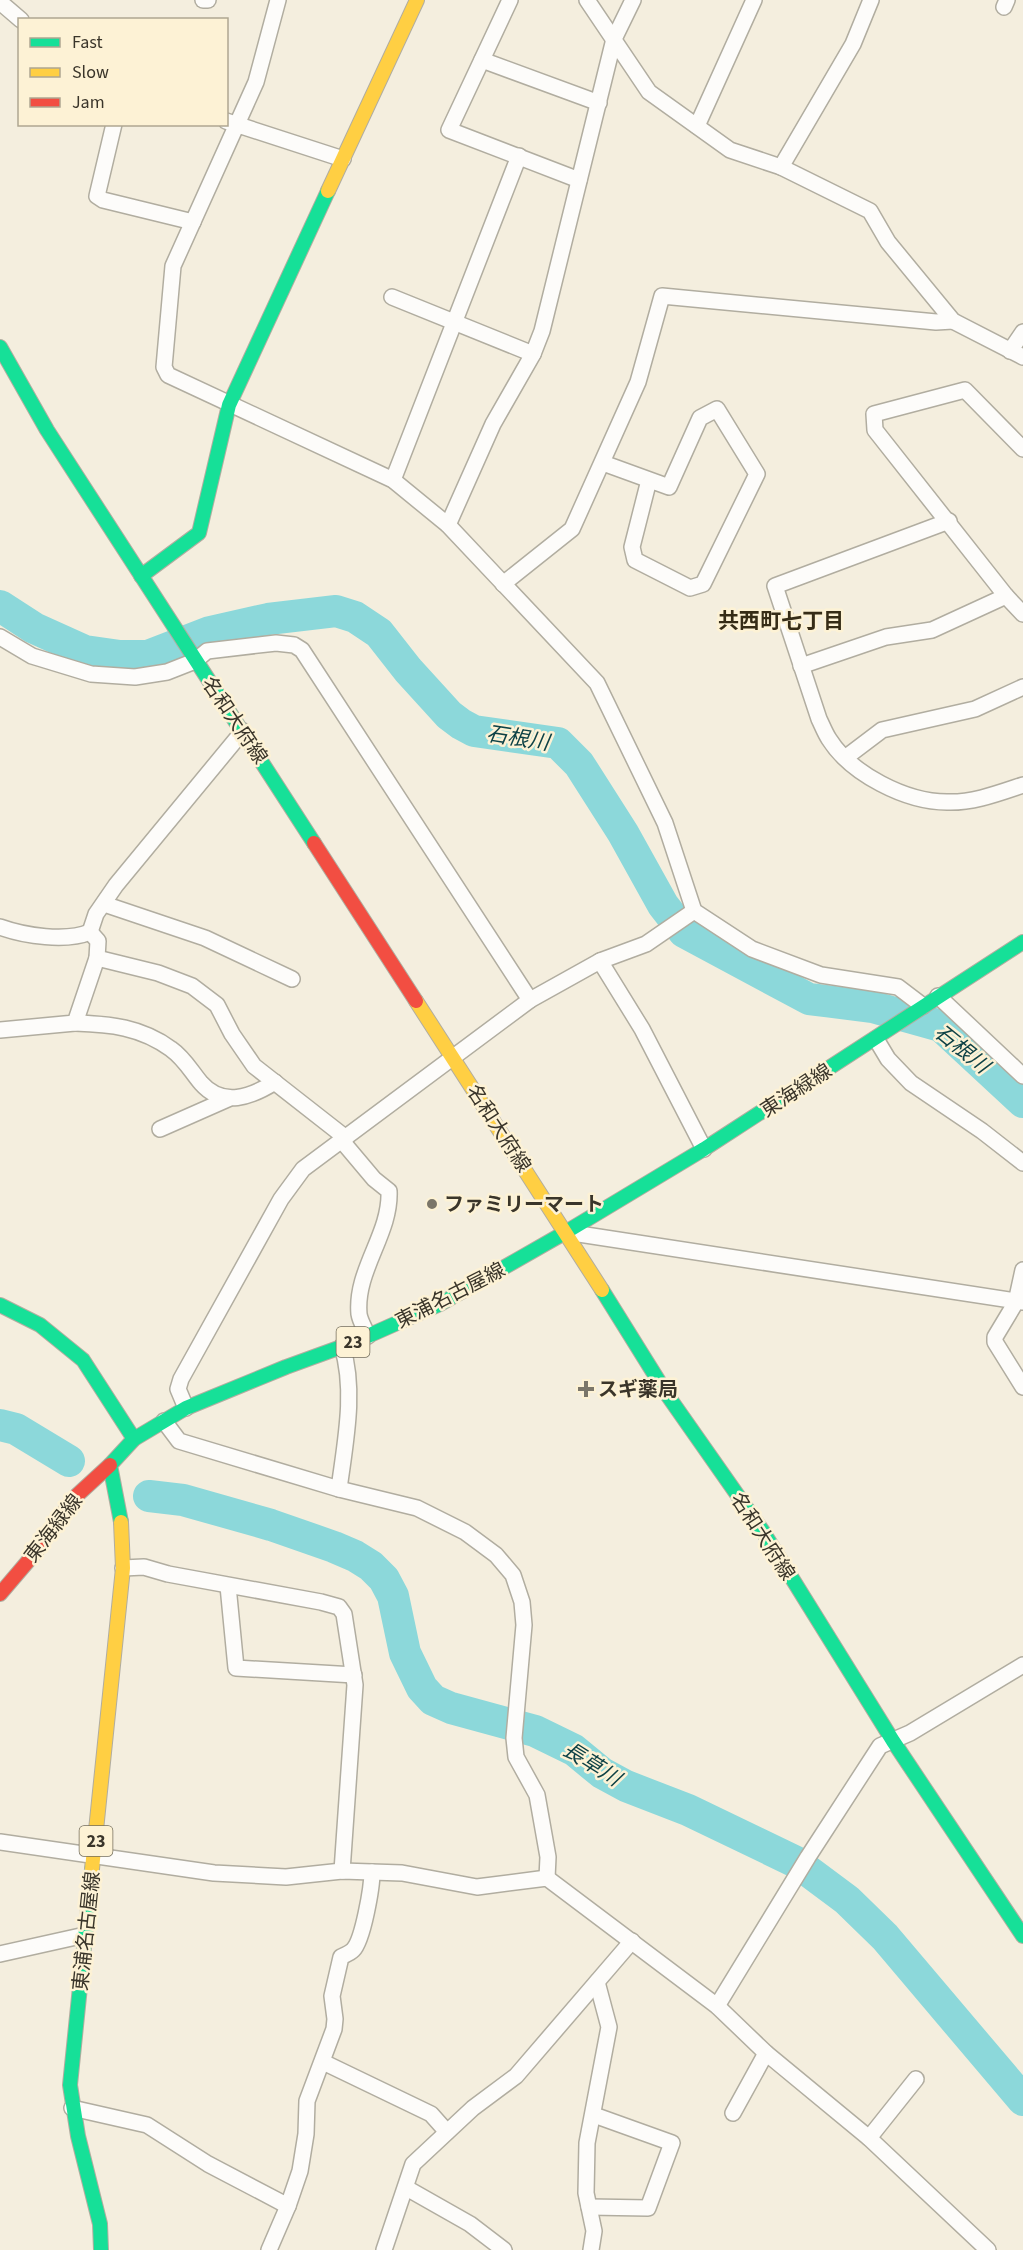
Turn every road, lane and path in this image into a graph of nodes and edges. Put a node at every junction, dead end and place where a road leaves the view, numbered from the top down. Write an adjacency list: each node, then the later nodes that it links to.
1 (203, 0): 2 (street)
2 (208, 0)
3 (278, 0): 15 (street)
4 (417, 0): 19 (main road)
5 (510, 0): 13 (street)
6 (587, 0): 12 (street)
7 (633, 0): 12 (street)
8 (754, 0): 17 (street)
9 (871, 0): 20 (street)
10 (0, 2): 11 (street)
11 (19, 18)
12 (614, 39): 14 (street); 17 (street)
13 (482, 60): 14 (street); 18 (street)
14 (598, 103): 21 (street)
15 (232, 123): 19 (street); 22 (street)
16 (114, 126): 22 (street)
17 (697, 126): 20 (street)
18 (519, 156): 21 (street); 25 (street)
19 (343, 159): 30 (main road)
20 (781, 167): 24 (street)
21 (579, 180): 28 (street)
22 (193, 222): 30 (street)
23 (392, 297): 25 (street)
24 (953, 321): 29 (street); 32 (street)
25 (454, 322): 28 (street); 33 (street)
26 (1023, 332): 29 (street)
27 (0, 347): 37 (main road, 名和大府線)
28 (534, 354): 36 (street)
29 (1016, 354)
30 (229, 405): 33 (street); 37 (main road)
31 (1023, 449): 35 (street)
32 (603, 463): 34 (street); 38 (street)
33 (393, 480): 36 (street)
34 (649, 480): 34 (street)
35 (949, 520): 39 (street); 43 (street)
36 (448, 525): 38 (street)
37 (141, 576): 42 (main road, 名和大府線)
38 (503, 584): 49 (street)
39 (1006, 596): 40 (street); 43 (street)
40 (1023, 614)
41 (0, 637): 42 (street)
42 (192, 656): 45 (main road, 名和大府線); 57 (street)
43 (801, 666): 46 (street)
44 (1023, 687): 46 (street)
45 (243, 731): 48 (street); 62 (main road, 名和大府線)
46 (845, 758): 47 (street)
47 (1023, 786)
48 (105, 904): 51 (street); 55 (street)
49 (694, 912): 54 (street); 58 (street)
50 (0, 927): 51 (street)
51 (90, 932): 53 (street)
52 (1023, 942): 56 (main road, 東海緑線)
53 (97, 958): 59 (street); 64 (street)
54 (600, 961): 57 (street); 68 (street)
55 (292, 980)
56 (938, 996): 58 (main road, 東海緑線); 63 (street)
57 (530, 1000): 62 (street)
58 (922, 1006): 61 (main road, 東海緑線)
59 (75, 1023): 60 (street); 65 (street)
60 (0, 1030)
61 (882, 1035): 68 (main road, 東海緑線); 69 (street)
62 (453, 1059): 67 (street); 70 (main road, 名和大府線)
63 (1023, 1077)
64 (275, 1082): 65 (street); 67 (street)
65 (228, 1099): 66 (street)
66 (160, 1129)
67 (344, 1139): 74 (street); 77 (street)
68 (704, 1149): 70 (main road, 東海緑線)
69 (1023, 1163)
70 (566, 1232): 72 (street); 74 (main road, 東浦名古屋線 / 23); 87 (main road, 名和大府線)
71 (1023, 1270): 72 (street)
72 (1020, 1302): 76 (street)
73 (0, 1305): 79 (main road)
74 (368, 1336): 75 (main road, 東浦名古屋線 / 23)
75 (342, 1346): 77 (main road, 東浦名古屋線 / 23); 81 (street)
76 (1023, 1387)
77 (186, 1408): 78 (main road, 東浦名古屋線 / 23)
78 (164, 1421): 79 (main road, 東浦名古屋線 / 23); 81 (street)
79 (134, 1439): 80 (main road, 東浦名古屋線 / 23)
80 (110, 1465): 82 (main road, 東浦名古屋線 / 23); 84 (main road, 東海緑線)
81 (339, 1489): 92 (street)
82 (123, 1568): 83 (street); 89 (main road, 東浦名古屋線 / 23)
83 (228, 1586): 86 (street); 86 (street)
84 (0, 1594)
85 (1023, 1665): 87 (street)
86 (354, 1676): 90 (street)
87 (893, 1741): 94 (main road, 名和大府線); 98 (street)
88 (0, 1842): 89 (street)
89 (94, 1856): 90 (street); 93 (main road, 東浦名古屋線 / 23)
90 (342, 1871): 91 (street)
91 (372, 1872): 92 (street); 100 (street)
92 (548, 1878): 95 (street)
93 (86, 1935): 96 (street); 102 (main road, 東浦名古屋線 / 23)
94 (1023, 1936)
95 (632, 1941): 97 (street); 98 (street)
96 (0, 1954)
97 (597, 1982): 104 (street); 105 (street)
98 (717, 2006): 99 (street)
99 (766, 2053): 103 (street); 106 (street)
100 (323, 2062): 105 (street); 108 (street)
101 (916, 2079): 106 (street)
102 (72, 2108): 108 (street); 110 (main road, 東浦名古屋線 / 23)
103 (733, 2113)
104 (594, 2115): 109 (street); 109 (street)
105 (447, 2132): 112 (street)
106 (869, 2138): 115 (street)
107 (410, 2190): 113 (street)
108 (288, 2206): 111 (street)
109 (589, 2207): 114 (street)
110 (101, 2250)
111 (269, 2250)
112 (384, 2250)
113 (504, 2250)
114 (591, 2250)
115 (988, 2250)

